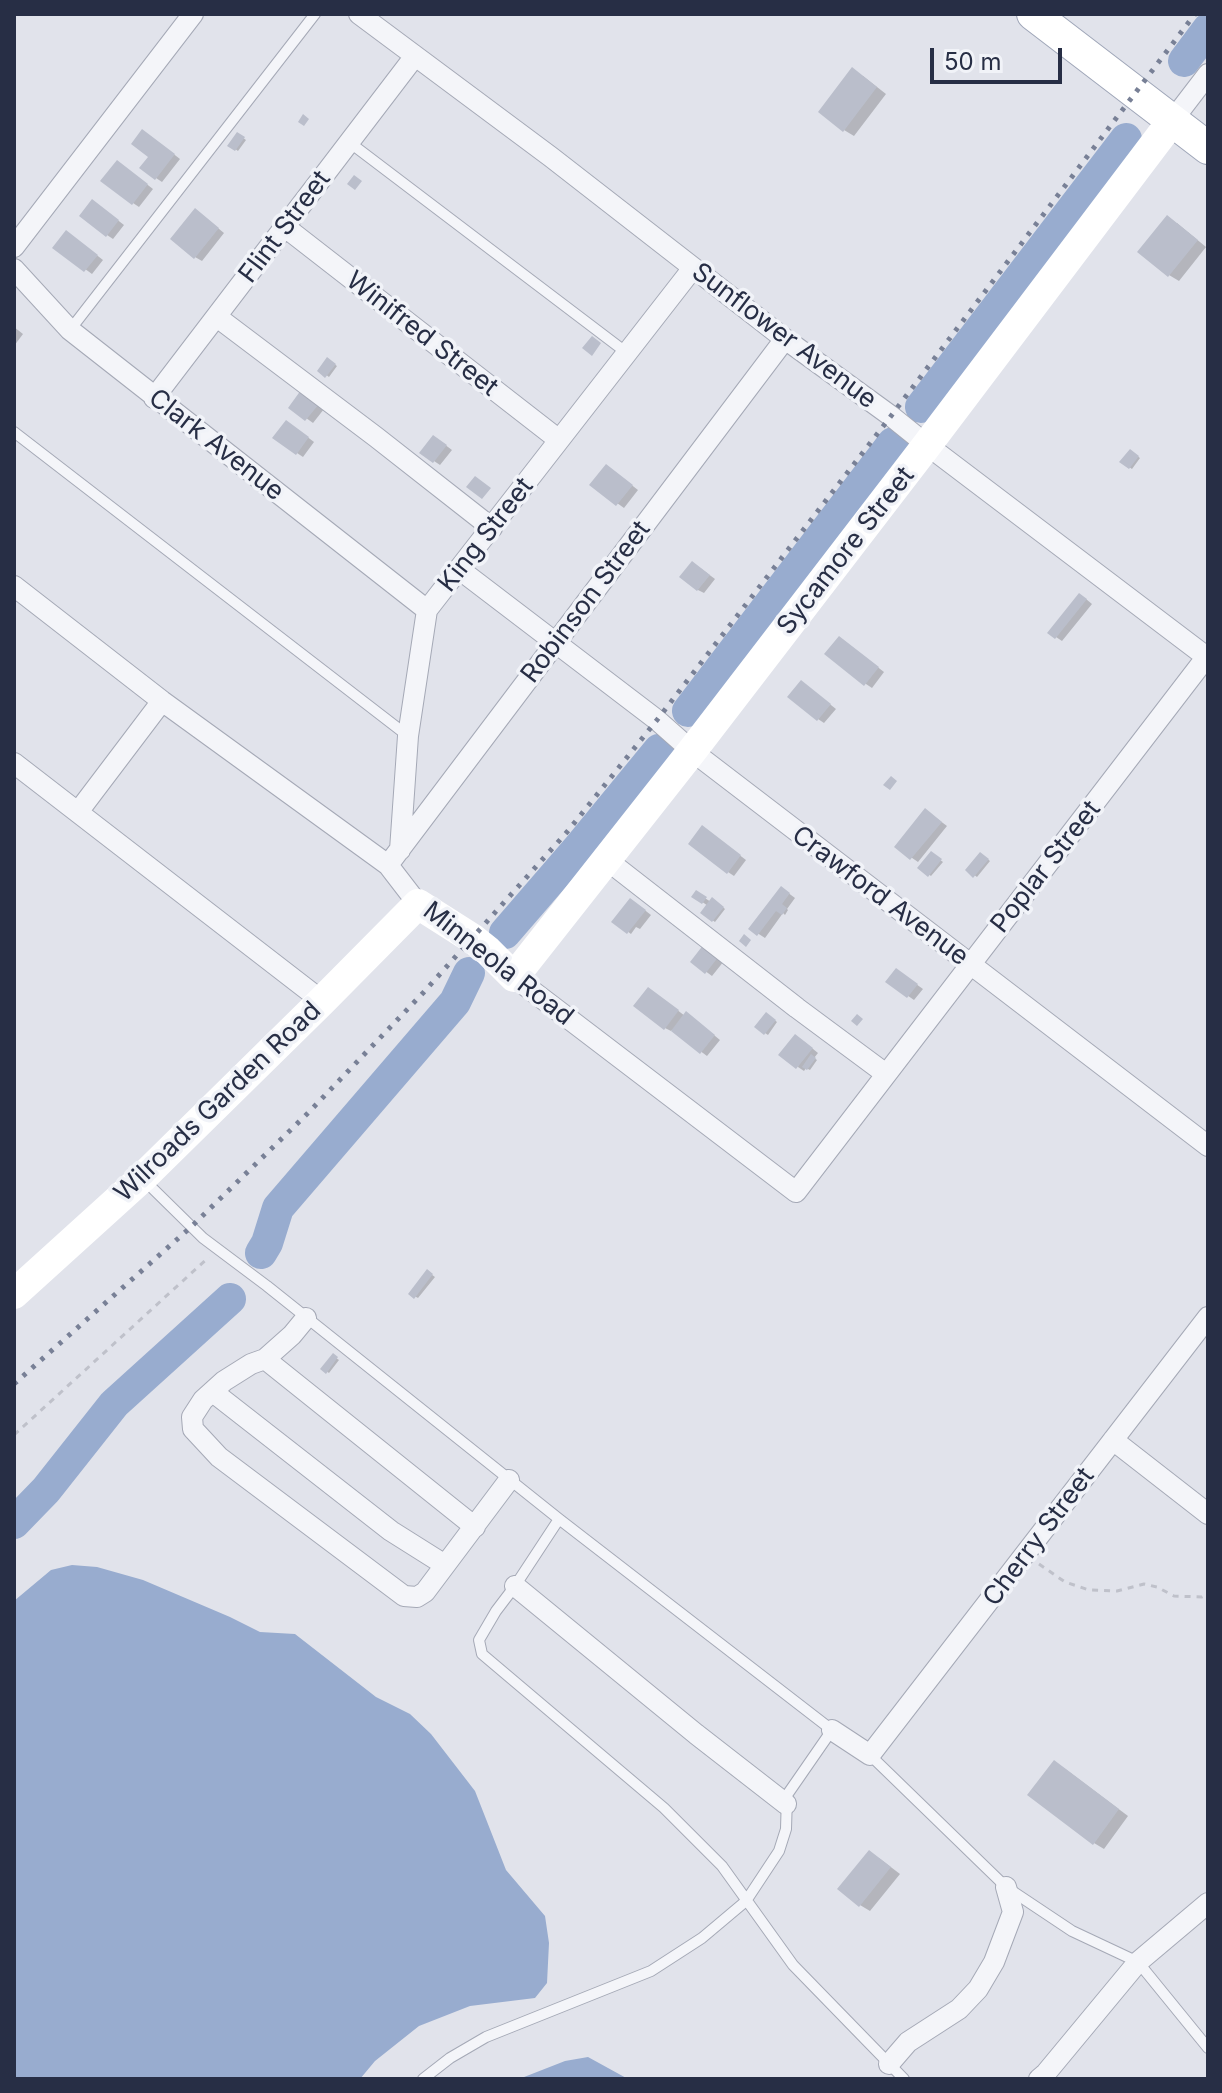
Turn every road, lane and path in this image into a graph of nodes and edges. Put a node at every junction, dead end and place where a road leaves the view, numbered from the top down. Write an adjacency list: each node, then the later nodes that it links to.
1 (193, 14): 11 (street)
2 (315, 14): 15 (lane)
3 (359, 14): 5 (street, Sunflower Avenue)
4 (1036, 15): 7 (main road)
5 (415, 56): 8 (street, Flint Street); 12 (street, Sunflower Avenue)
6 (1208, 74): 7 (street)
7 (1172, 121): 9 (main road); 21 (street, Sycamore Street)
8 (349, 142): 10 (street, Flint Street); 17 (lane)
9 (1208, 148)
10 (285, 227): 14 (street, Flint Street); 20 (street, Winifred Street)
11 (14, 247)
12 (693, 268): 16 (street, Sunflower Avenue); 17 (street, King Street)
13 (14, 269): 15 (street, Clark Avenue)
14 (217, 317): 18 (street, Flint Street); 22 (street)
15 (70, 330): 18 (street, Clark Avenue)
16 (785, 339): 21 (street, Sunflower Avenue); 26 (street, Robinson Street)
17 (627, 353): 20 (street, King Street)
18 (154, 398): 25 (street, Clark Avenue)
19 (14, 432): 29 (lane)
20 (559, 440): 22 (street, King Street)
21 (927, 445): 27 (street, Sunflower Avenue); 30 (street, Sycamore Street)
22 (492, 528): 23 (street, King Street)
23 (459, 569): 25 (street, King Street); 26 (street, Crawford Avenue)
24 (14, 586): 28 (street, Minneola Road)
25 (427, 610): 29 (street, King Street)
26 (556, 642): 30 (street, Crawford Avenue); 33 (street, Robinson Street)
27 (1208, 657): 36 (street, Poplar Street)
28 (162, 701): 32 (street); 33 (street, Minneola Road)
29 (408, 736): 33 (street, King Street)
30 (692, 751): 34 (street, Sycamore Street); 36 (street, Crawford Avenue)
31 (14, 763): 32 (street)
32 (78, 812): 38 (street)
33 (394, 858): 35 (street, Minneola Road)
34 (607, 860): 37 (street, Sycamore Street); 39 (street)
35 (418, 904): 37 (street, Minneola Road); 38 (street, Wilroads Garden Road)
36 (970, 965): 39 (street, Poplar Street); 40 (street, Crawford Avenue)
37 (514, 977): 42 (street, Minneola Road)
38 (322, 1001): 41 (street, Wilroads Garden Road)
39 (886, 1074): 42 (street, Poplar Street)
40 (1208, 1146)
41 (142, 1178): 43 (lane); 44 (street, Wilroads Garden Road)
42 (796, 1192)
43 (218, 1250): 46 (lane); 49 (path)
44 (14, 1294)
45 (1208, 1317): 50 (street, Cherry Street)
46 (306, 1318): 47 (street); 51 (lane)
47 (265, 1359): 48 (street); 54 (street)
48 (213, 1392): 56 (street); 56 (street)
49 (14, 1435)
50 (1113, 1440): 52 (street); 55 (street, Cherry Street)
51 (509, 1480): 53 (lane); 54 (street)
52 (1208, 1514)
53 (559, 1519): 57 (lane); 59 (lane)
54 (475, 1527): 56 (street)
55 (1026, 1555): 58 (path); 60 (street, Cherry Street)
56 (445, 1565)
57 (515, 1586): 61 (street); 63 (lane)
58 (1208, 1594)
59 (832, 1730): 60 (street); 61 (lane)
60 (870, 1755): 62 (lane)
61 (786, 1804): 63 (lane)
62 (1006, 1887): 65 (lane); 67 (street)
63 (746, 1901): 67 (lane); 68 (lane)
64 (1208, 1903): 65 (street)
65 (1138, 1962): 66 (lane); 70 (street)
66 (1208, 2048)
67 (889, 2064): 69 (lane)
68 (423, 2079)
69 (904, 2079)
70 (1039, 2079)

